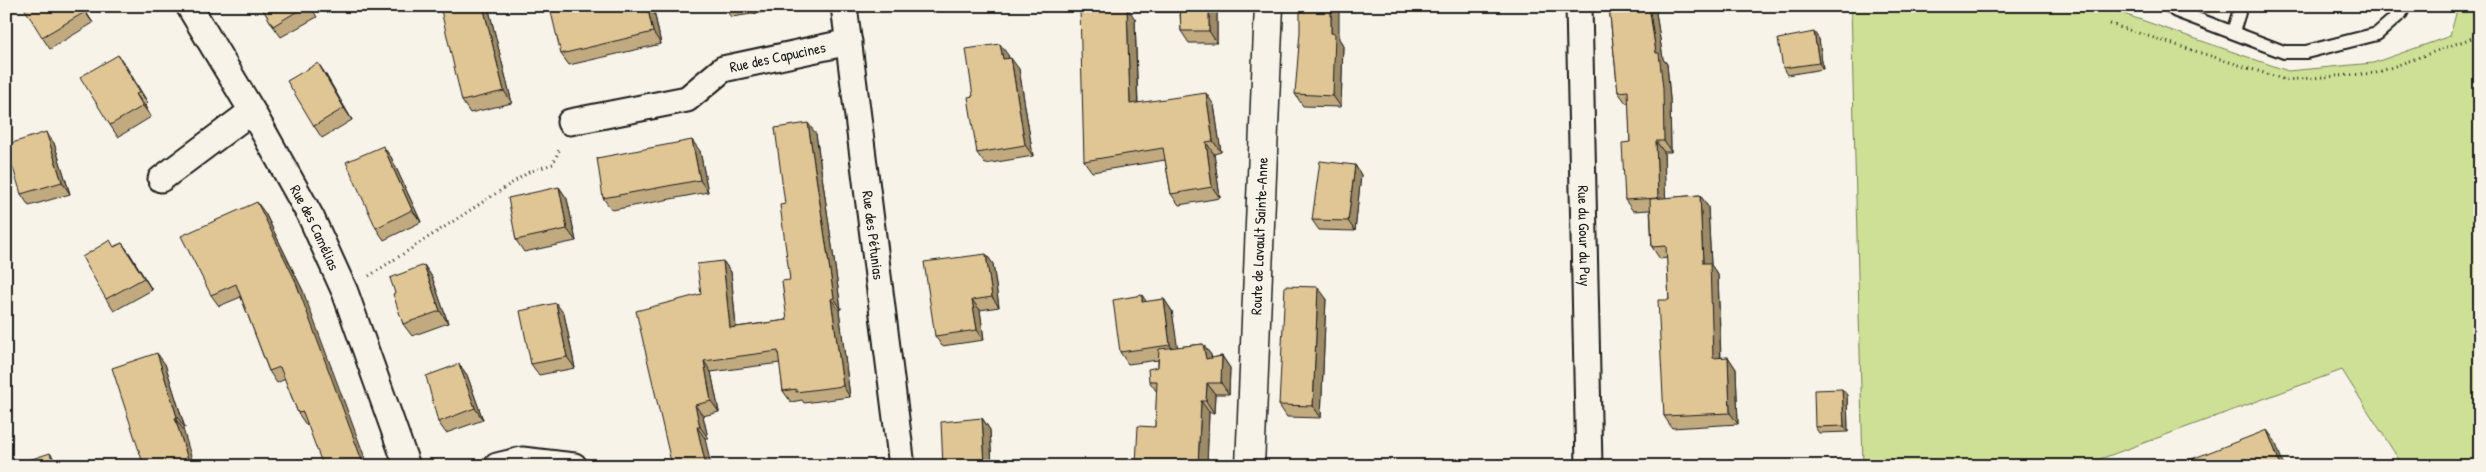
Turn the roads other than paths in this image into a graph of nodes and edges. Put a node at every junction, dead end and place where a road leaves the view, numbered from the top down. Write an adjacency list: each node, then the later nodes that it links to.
1 (189, 6): 10 (street, Rue des Camélias)
2 (844, 6): 9 (street, Rue des Pétunias)
3 (1268, 6): 17 (street, Route de Lavault Sainte-Anne)
4 (1579, 6): 18 (street, Rue du Gour du Puy)
5 (2170, 6): 8 (lane)
6 (2241, 6): 8 (lane)
7 (2404, 6): 8 (lane)
8 (2233, 32)
9 (849, 42): 11 (street, Rue des Capucines); 16 (street, Rue des Pétunias)
10 (252, 111): 12 (street); 13 (street, Rue des Camélias)
11 (570, 122)
12 (161, 179)
13 (407, 466)
14 (497, 466): 15 (street)
15 (574, 466)
16 (902, 466)
17 (1250, 466)
18 (1589, 466)

